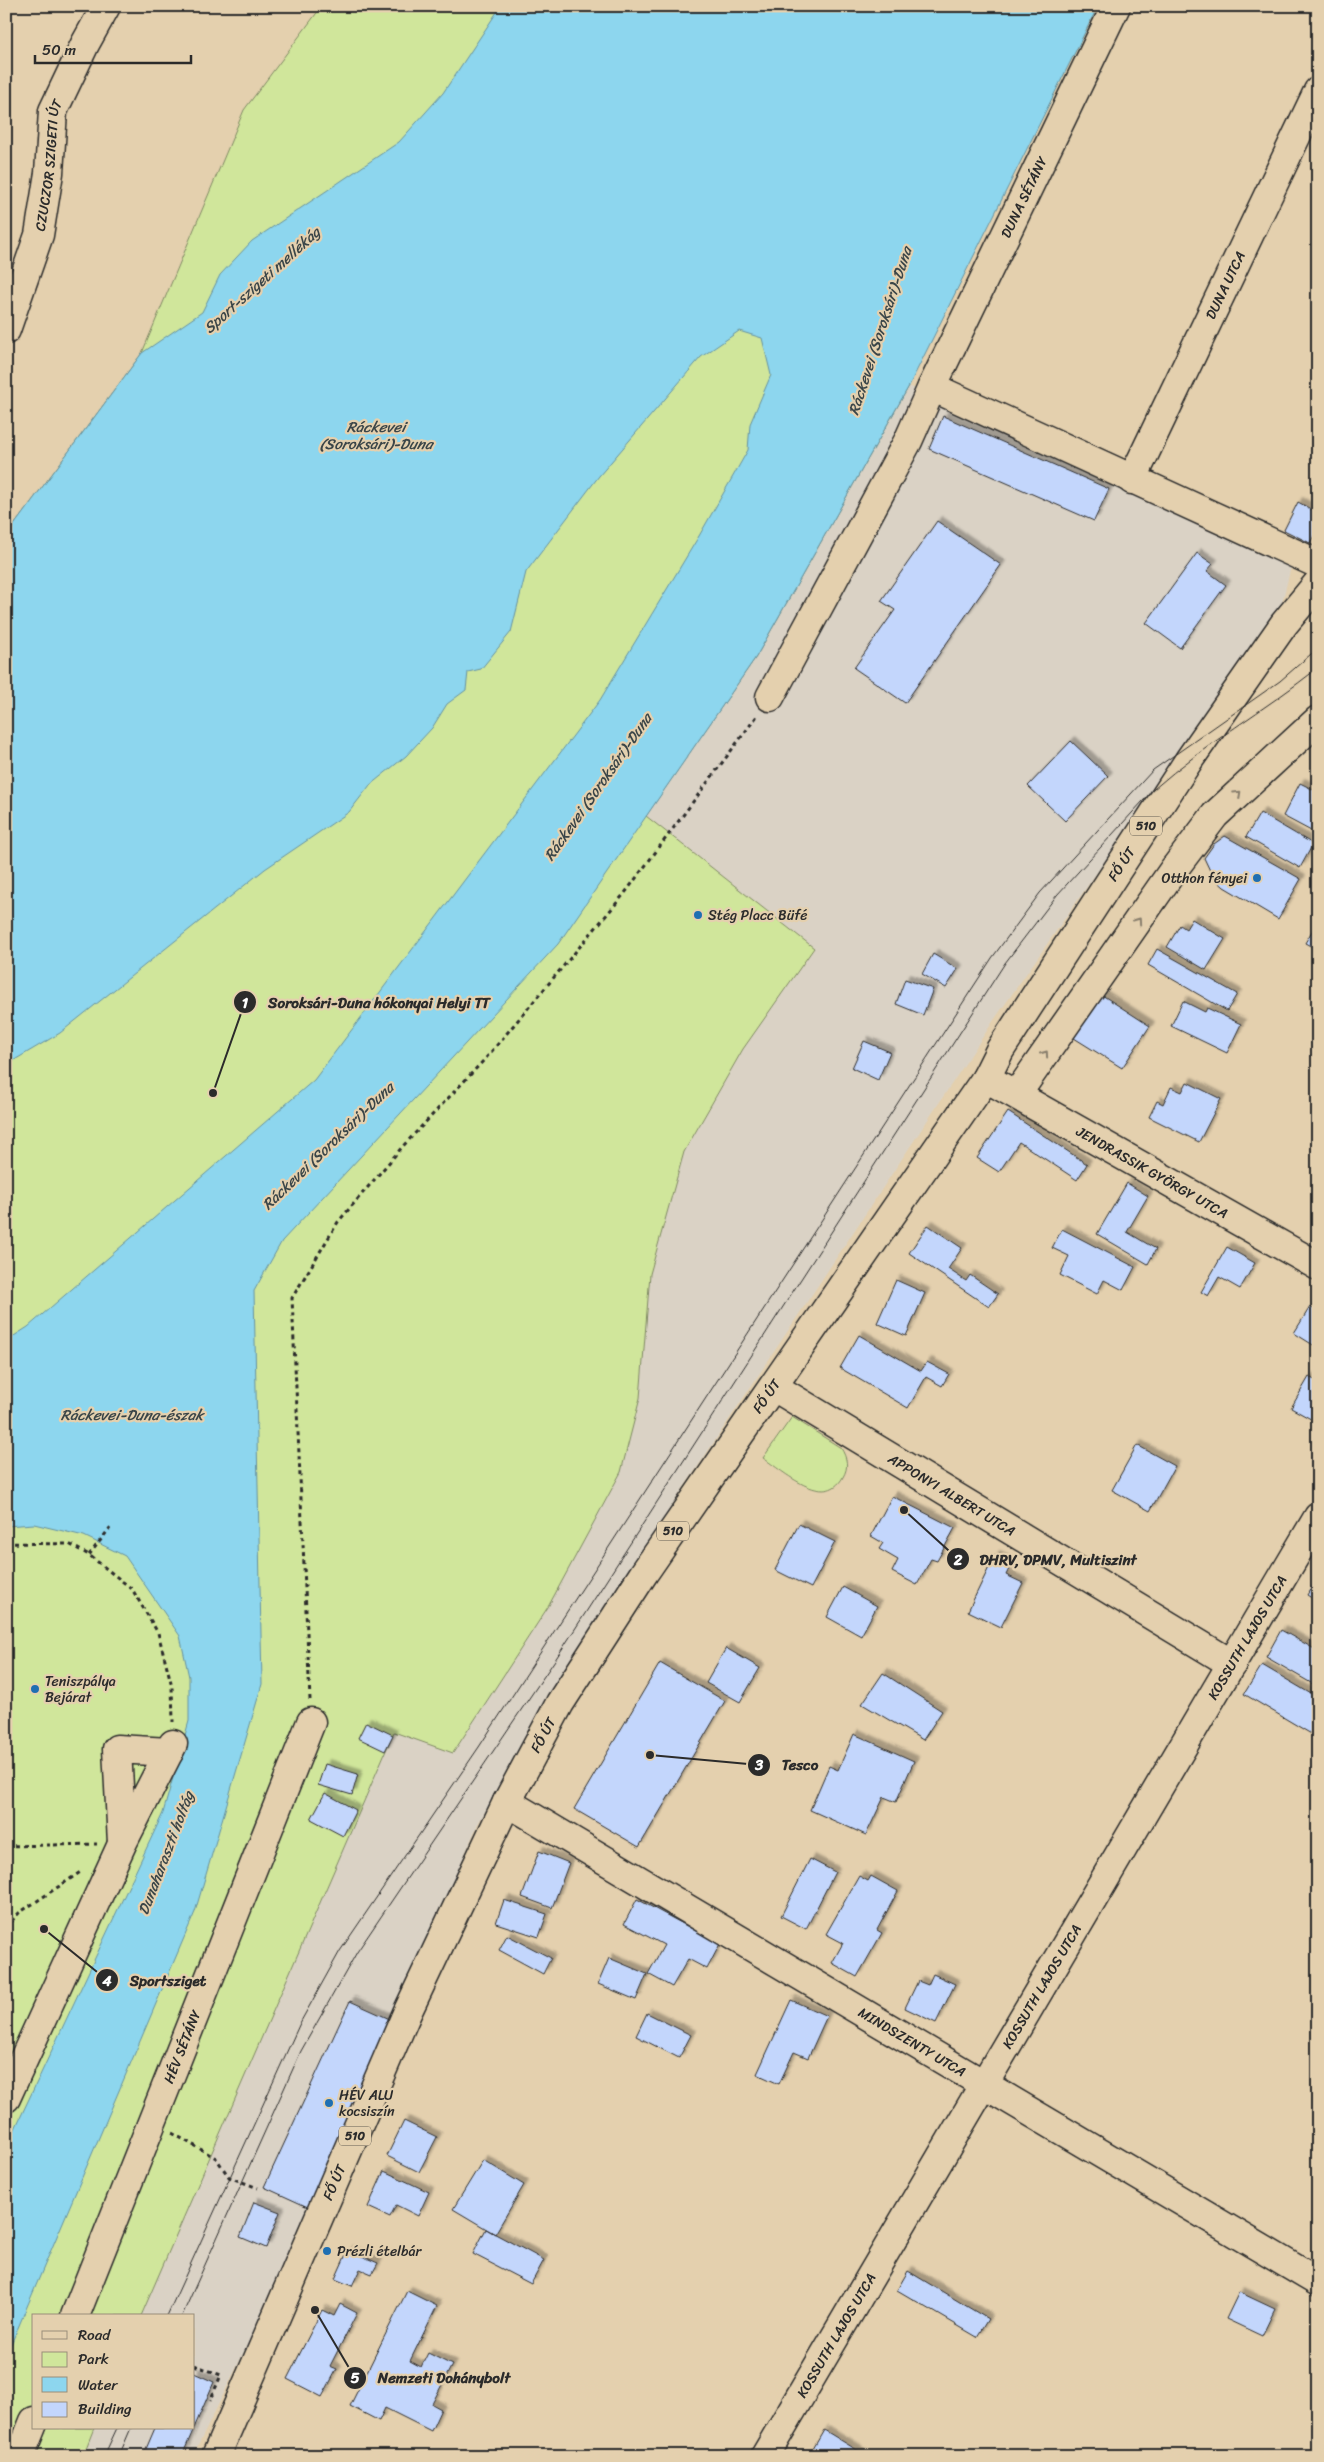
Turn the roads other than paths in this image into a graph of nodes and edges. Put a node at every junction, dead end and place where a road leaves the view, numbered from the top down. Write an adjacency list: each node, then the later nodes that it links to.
1 (106, 6): 4 (street, CZUCZOR SZIGETI ÚT)
2 (1116, 6): 5 (street, DUNA SÉTÁNY)
3 (1318, 91): 6 (street, DUNA UTCA)
4 (6, 330)
5 (932, 387): 6 (street); 10 (street, DUNA SÉTÁNY)
6 (1132, 480): 7 (street)
7 (1318, 564)
8 (1318, 583): 12 (street, FŐ ÚT / 510)
9 (1318, 607): 12 (street, FŐ ÚT / 510)
10 (770, 697)
11 (1318, 720): 13 (street, one-way to 11)
12 (986, 1078): 13 (street, JENDRASSIK GYÖRGY UTCA); 15 (street, FŐ ÚT / 510)
13 (1017, 1094): 14 (street, JENDRASSIK GYÖRGY UTCA)
14 (1318, 1266)
15 (774, 1387): 17 (street, APPONYI ALBERT UTCA); 19 (street, FŐ ÚT / 510)
16 (1318, 1518): 17 (street, KOSSUTH LAJOS UTCA)
17 (1232, 1664): 21 (street, KOSSUTH LAJOS UTCA)
18 (311, 1722): 24 (street, HÉV SÉTÁNY)
19 (507, 1802): 21 (street, MINDSZENTY UTCA); 27 (street, FŐ ÚT / 510)
20 (122, 1844): 20 (street); 22 (street)
21 (984, 2083): 23 (street, MINDSZENTY UTCA); 28 (street, KOSSUTH LAJOS UTCA)
22 (6, 2098)
23 (1318, 2282)
24 (77, 2314)
25 (32, 2426): 26 (street)
26 (20, 2456)
27 (216, 2456)
28 (765, 2456)

